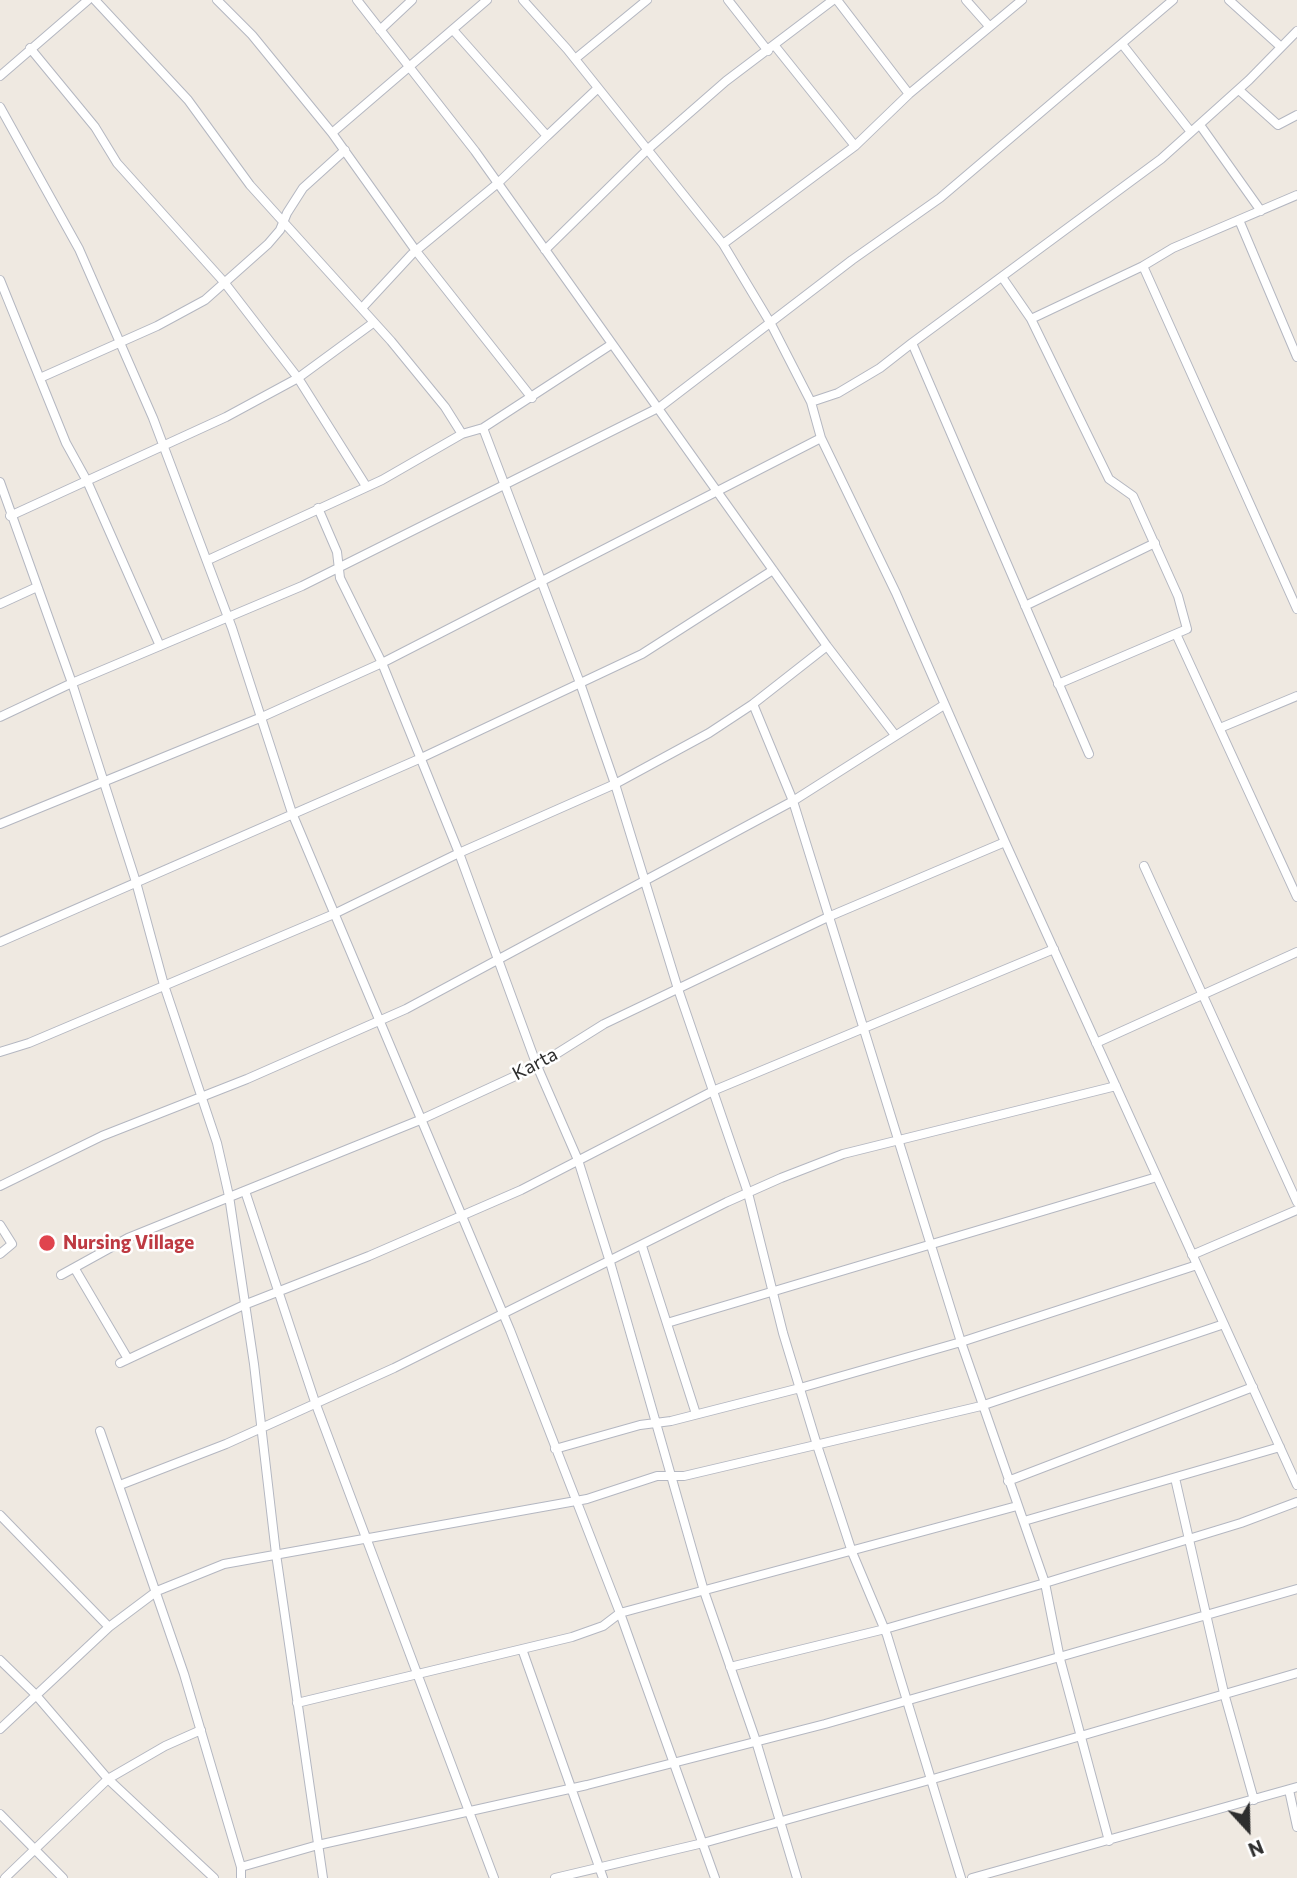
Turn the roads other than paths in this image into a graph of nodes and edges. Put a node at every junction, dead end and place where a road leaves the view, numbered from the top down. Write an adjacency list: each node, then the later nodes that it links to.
1 (88, 0): 21 (street)
2 (95, 0): 42 (street)
3 (217, 0): 33 (street)
4 (357, 0): 16 (street)
5 (412, 0): 16 (street)
6 (487, 0): 17 (street)
7 (523, 0): 23 (street)
8 (647, 0): 23 (street)
9 (729, 0): 22 (street)
10 (835, 0): 22 (street); 28 (street)
11 (966, 0): 15 (street)
12 (1022, 0): 15 (street)
13 (1173, 0): 19 (street)
14 (1229, 0): 20 (street)
15 (989, 26): 28 (street)
16 (380, 30): 24 (street)
17 (454, 31): 24 (street); 34 (street)
18 (1297, 31): 20 (street)
19 (1122, 44): 32 (street); 53 (street)
20 (1281, 47): 27 (street)
21 (30, 48): 25 (street); 49 (street)
22 (771, 49): 35 (street); 37 (street)
23 (575, 59): 26 (street)
24 (411, 67): 33 (street); 38 (street)
25 (0, 76)
26 (598, 88): 34 (street); 37 (street)
27 (1239, 90): 30 (street); 31 (street)
28 (909, 94): 35 (street)
29 (0, 107): 54 (street)
30 (1297, 115)
31 (1200, 125): 32 (street); 40 (street)
32 (1191, 132): 47 (street)
33 (332, 133): 36 (street)
34 (547, 136): 38 (street)
35 (855, 146): 43 (street)
36 (345, 150): 42 (street); 45 (street)
37 (647, 150): 43 (street); 44 (street)
38 (498, 183): 44 (street); 45 (street)
39 (1297, 195): 40 (street)
40 (1261, 211): 41 (street)
41 (1239, 220): 46 (street); 57 (street)
42 (283, 223): 49 (street); 50 (street)
43 (723, 244): 53 (street)
44 (545, 250): 56 (street)
45 (416, 251): 50 (street); 60 (street)
46 (1143, 266): 51 (street); 82 (street)
47 (1002, 277): 51 (street); 55 (street)
48 (0, 280): 58 (street)
49 (224, 282): 54 (street); 59 (street)
50 (362, 308): 52 (street)
51 (1031, 319): 74 (street)
52 (373, 323): 59 (street); 64 (street)
53 (771, 324): 61 (street); 62 (street)
54 (120, 342): 58 (street); 66 (street)
55 (912, 343): 61 (street); 81 (street)
56 (612, 344): 60 (street); 62 (street)
57 (1297, 357)
58 (40, 378): 67 (street)
59 (298, 378): 66 (street); 69 (street)
60 (532, 398): 63 (street)
61 (811, 402): 65 (street)
62 (660, 407): 70 (street); 71 (street)
63 (483, 428): 64 (street); 70 (street)
64 (462, 434): 69 (street)
65 (821, 438): 71 (street); 93 (street)
66 (164, 446): 67 (street); 75 (street)
67 (87, 481): 73 (street); 85 (street)
68 (0, 482): 73 (street)
69 (366, 486): 72 (street)
70 (503, 486): 76 (street); 78 (street)
71 (717, 490): 77 (street); 78 (street)
72 (318, 508): 75 (street); 76 (street)
73 (10, 516): 79 (street)
74 (1155, 543): 81 (street); 84 (street)
75 (208, 560): 83 (street)
76 (340, 566): 83 (street); 87 (street)
77 (773, 570): 86 (street); 89 (street)
78 (541, 581): 87 (street); 89 (street)
79 (37, 587): 80 (street); 88 (street)
80 (0, 604)
81 (1024, 606): 90 (street)
82 (1297, 609)
83 (229, 617): 85 (street); 95 (street)
84 (1177, 636): 90 (street); 96 (street)
85 (160, 646): 88 (street)
86 (827, 646): 92 (street); 97 (street)
87 (382, 663): 95 (street); 99 (street)
88 (72, 683): 94 (street); 100 (street)
89 (580, 683): 99 (street); 101 (street)
90 (1058, 684): 98 (street)
91 (1297, 696): 96 (street)
92 (753, 704): 101 (street); 102 (street)
93 (944, 705): 97 (street); 105 (street)
94 (0, 717)
95 (262, 717): 100 (street); 103 (street)
96 (1220, 728): 110 (street)
97 (895, 735): 102 (street)
98 (1089, 754)
99 (419, 759): 103 (street); 106 (street)
100 (104, 783): 104 (street); 109 (street)
101 (615, 784): 106 (street); 108 (street)
102 (793, 801): 108 (street); 112 (street)
103 (292, 813): 109 (street); 111 (street)
104 (0, 824)
105 (1005, 842): 112 (street, Karta); 114 (street)
106 (459, 853): 111 (street); 116 (street)
107 (1144, 866): 119 (street)
108 (647, 881): 116 (street); 118 (street)
109 (136, 883): 113 (street); 117 (street)
110 (1297, 897)
111 (334, 914): 117 (street); 120 (street)
112 (828, 917): 118 (street, Karta); 121 (street)
113 (0, 942)
114 (1054, 949): 121 (street); 122 (street)
115 (1297, 952): 119 (street)
116 (499, 960): 120 (street); 124 (street)
117 (164, 985): 123 (street); 127 (street)
118 (678, 989): 124 (street, Karta); 126 (street)
119 (1204, 994): 122 (street); 136 (street)
120 (378, 1021): 127 (street); 128 (street)
121 (862, 1028): 126 (street); 129 (street)
122 (1096, 1042): 125 (street)
123 (0, 1052)
124 (537, 1066): 128 (street, Karta); 130 (street)
125 (1116, 1086): 129 (street); 131 (street)
126 (715, 1090): 130 (street); 134 (street)
127 (201, 1096): 132 (street); 135 (street)
128 (420, 1120): 133 (street, Karta); 138 (street)
129 (899, 1140): 134 (street); 140 (street)
130 (578, 1160): 138 (street); 144 (street)
131 (1157, 1177): 140 (street); 143 (street)
132 (0, 1186)
133 (245, 1191): 135 (street, Karta); 149 (street)
134 (748, 1192): 141 (street); 148 (street)
135 (229, 1196): 146 (street, Karta); 150 (street)
136 (1297, 1202)
137 (1297, 1210): 143 (street)
138 (460, 1216): 149 (street); 151 (street)
139 (0, 1225): 142 (street)
140 (931, 1244): 148 (street); 154 (street)
141 (642, 1246): 144 (street); 152 (street)
142 (0, 1254)
143 (1192, 1255): 145 (street)
144 (610, 1262): 151 (street); 160 (street)
145 (1197, 1265): 153 (street); 154 (street)
146 (75, 1269): 147 (street, Karta); 150 (street)
147 (61, 1275)
148 (771, 1291): 152 (street); 156 (street)
149 (279, 1294): 150 (street); 157 (street)
150 (244, 1306): 161 (street)
151 (503, 1313): 157 (street); 165 (street)
152 (667, 1323): 159 (street)
153 (1224, 1324): 155 (street); 158 (street)
154 (961, 1342): 156 (street); 158 (street)
155 (1253, 1387): 164 (street); 169 (street)
156 (800, 1388): 159 (street); 163 (street)
157 (315, 1402): 161 (street); 177 (street)
158 (981, 1406): 163 (street); 169 (street)
159 (696, 1414): 160 (street)
160 (655, 1422): 165 (street); 167 (street)
161 (259, 1427): 171 (street); 180 (street)
162 (100, 1431): 171 (street)
163 (817, 1445): 167 (street); 179 (street)
164 (1280, 1447): 166 (street); 168 (street)
165 (555, 1450): 172 (street)
166 (1293, 1464): 170 (street)
167 (672, 1476): 172 (street); 184 (street)
168 (1175, 1478): 176 (street); 178 (street)
169 (1007, 1481): 174 (street)
170 (1297, 1485)
171 (120, 1486): 183 (street)
172 (574, 1501): 177 (street); 185 (street)
173 (1297, 1502): 178 (street)
174 (1017, 1506): 176 (street); 179 (street)
175 (0, 1515): 187 (street)
176 (1024, 1521): 181 (street)
177 (364, 1538): 180 (street); 193 (street)
178 (1189, 1539): 181 (street); 186 (street)
179 (852, 1552): 184 (street); 188 (street)
180 (276, 1554): 183 (street); 198 (street)
181 (1045, 1583): 188 (street); 190 (street)
182 (1297, 1589): 186 (street)
183 (157, 1591): 187 (street); 200 (street)
184 (704, 1591): 185 (street); 192 (street)
185 (620, 1613): 189 (street); 203 (street)
186 (1206, 1617): 190 (street); 195 (street)
187 (109, 1627): 196 (street)
188 (885, 1629): 192 (street); 197 (street)
189 (522, 1649): 193 (street); 207 (street)
190 (1060, 1659): 197 (street); 201 (street)
191 (0, 1660): 196 (street)
192 (730, 1667): 202 (street)
193 (418, 1673): 198 (street); 209 (street)
194 (1297, 1673): 195 (street)
195 (1224, 1693): 201 (street); 208 (street)
196 (36, 1695): 199 (street); 204 (street)
197 (905, 1702): 202 (street); 205 (street)
198 (297, 1703): 215 (street)
199 (0, 1729)
200 (201, 1730): 204 (street); 217 (street)
201 (1080, 1734): 205 (street); 213 (street)
202 (756, 1741): 203 (street); 211 (street)
203 (671, 1763): 207 (street); 214 (street)
204 (108, 1779): 216 (street); 221 (street)
205 (933, 1779): 211 (street); 229 (street)
206 (1293, 1788): 208 (street); 212 (street)
207 (570, 1789): 209 (street); 218 (street)
208 (1254, 1800): 213 (street)
209 (469, 1810): 215 (street); 224 (street)
210 (0, 1814): 216 (street)
211 (778, 1819): 214 (street); 228 (street)
212 (1297, 1827)
213 (1109, 1841): 230 (street)
214 (703, 1843): 218 (street); 227 (street)
215 (318, 1845): 217 (street); 223 (street)
216 (35, 1850): 219 (street); 220 (street)
217 (241, 1867): 222 (street)
218 (599, 1867): 225 (street); 226 (street)
219 (5, 1878)
220 (63, 1878)
221 (214, 1878)
222 (241, 1878)
223 (323, 1878)
224 (494, 1878)
225 (555, 1878)
226 (603, 1878)
227 (715, 1878)
228 (797, 1878)
229 (961, 1878)
230 (972, 1878)

